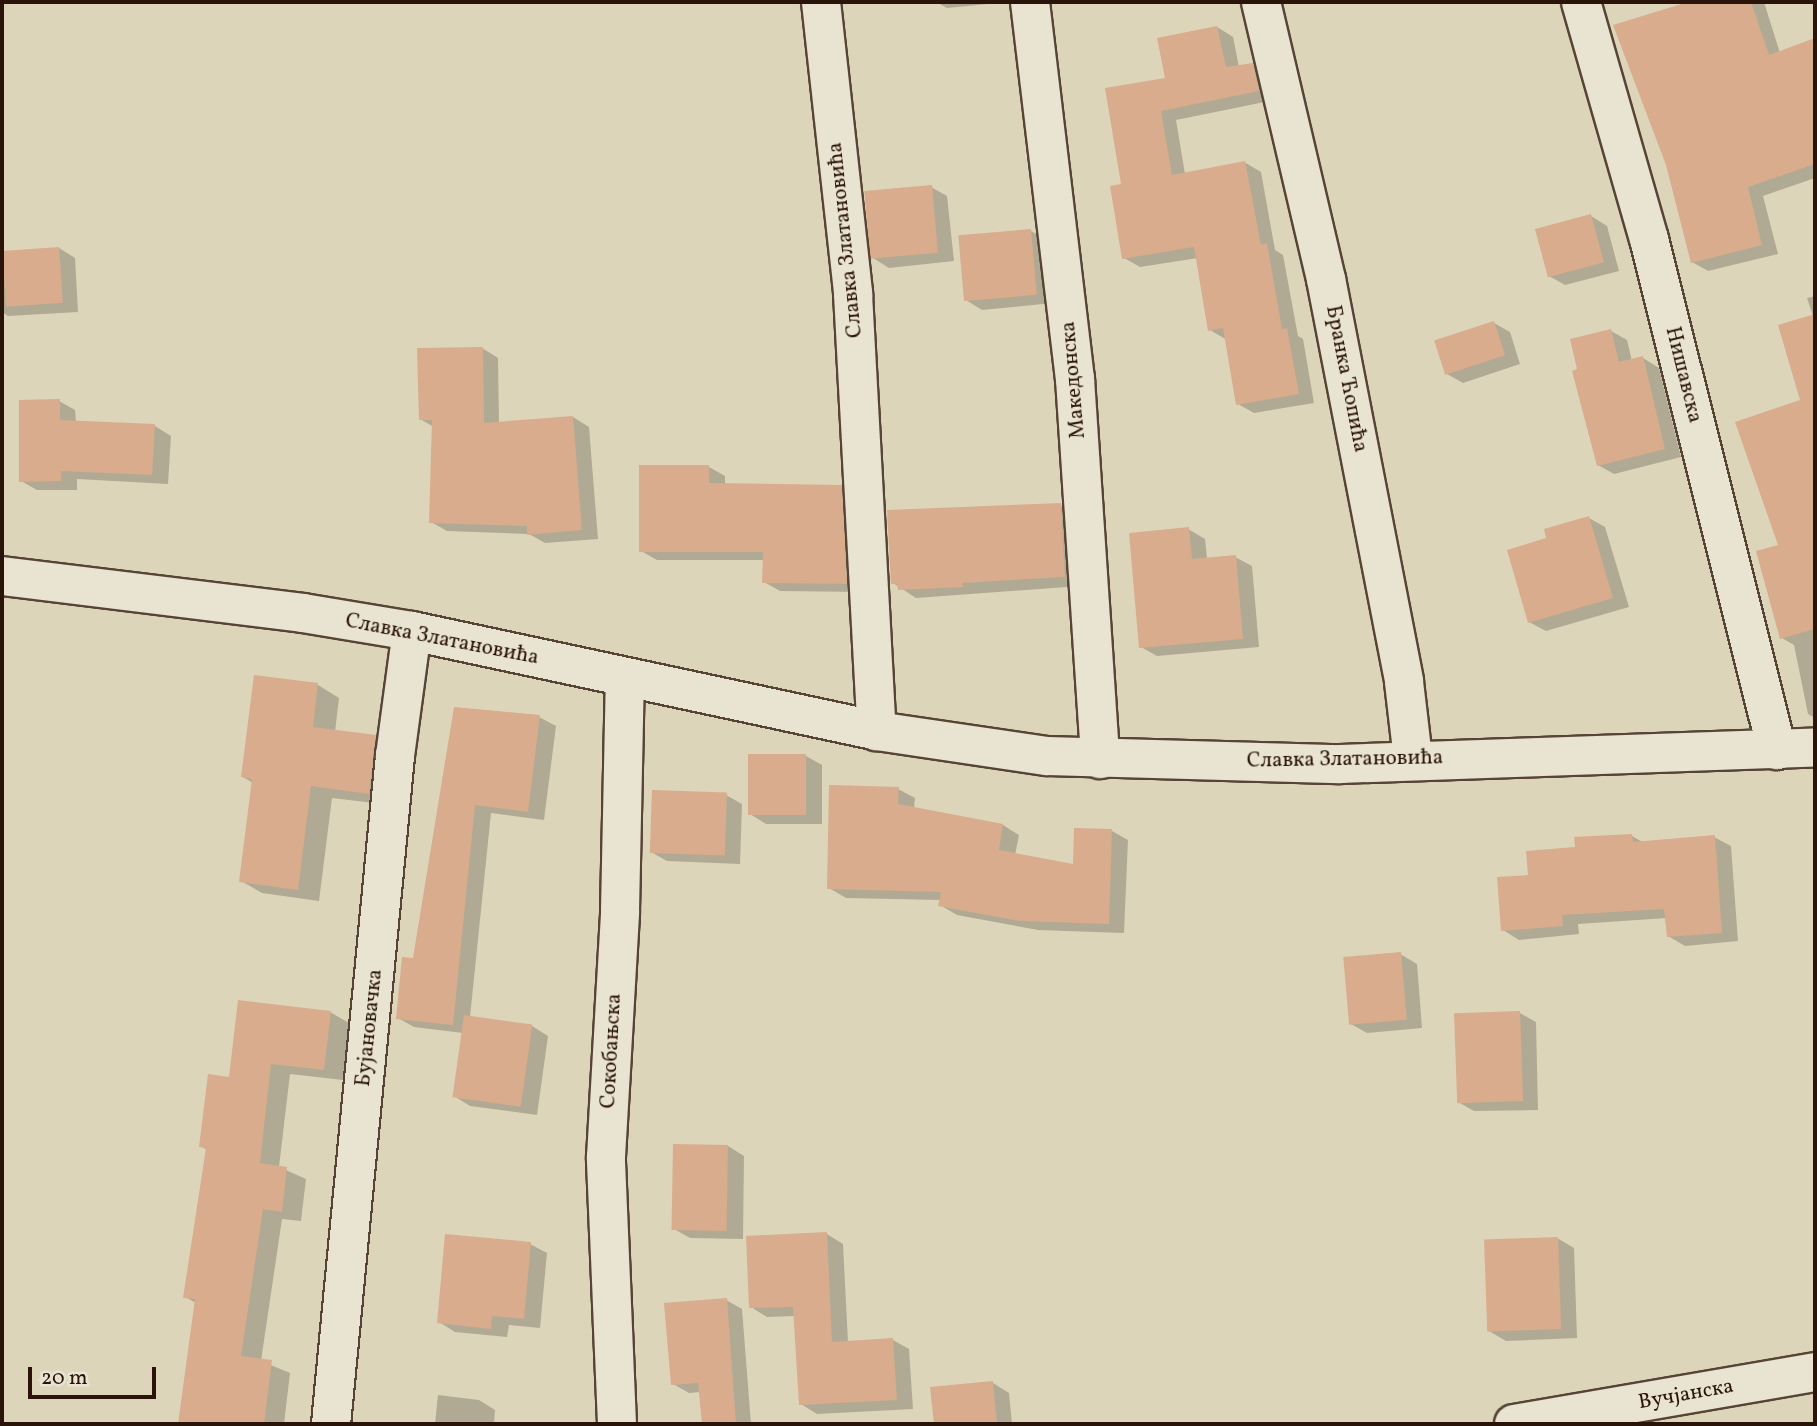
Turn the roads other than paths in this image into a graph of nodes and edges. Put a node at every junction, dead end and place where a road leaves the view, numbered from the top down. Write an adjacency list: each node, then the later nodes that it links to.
1 (821, 2): 8 (street, Славка Златановића)
2 (1030, 2): 11 (street, Македонска)
3 (1261, 2): 12 (street, Бранка Ћопића)
4 (1581, 2): 10 (street, Нишавска)
5 (2, 576): 6 (street, Славка Златановића)
6 (412, 631): 7 (street, Славка Златановића); 14 (street, Бујановачка)
7 (625, 678): 8 (street, Славка Златановића); 15 (street, Сокобањска)
8 (877, 731): 11 (street, Славка Златановића)
9 (1815, 747): 10 (street, Славка Златановића)
10 (1777, 750): 12 (street, Славка Златановића)
11 (1100, 759): 12 (street, Славка Златановића)
12 (1413, 759)
13 (1815, 1372): 16 (street, Вучјанска)
14 (331, 1424)
15 (617, 1424)
16 (1514, 1424)

